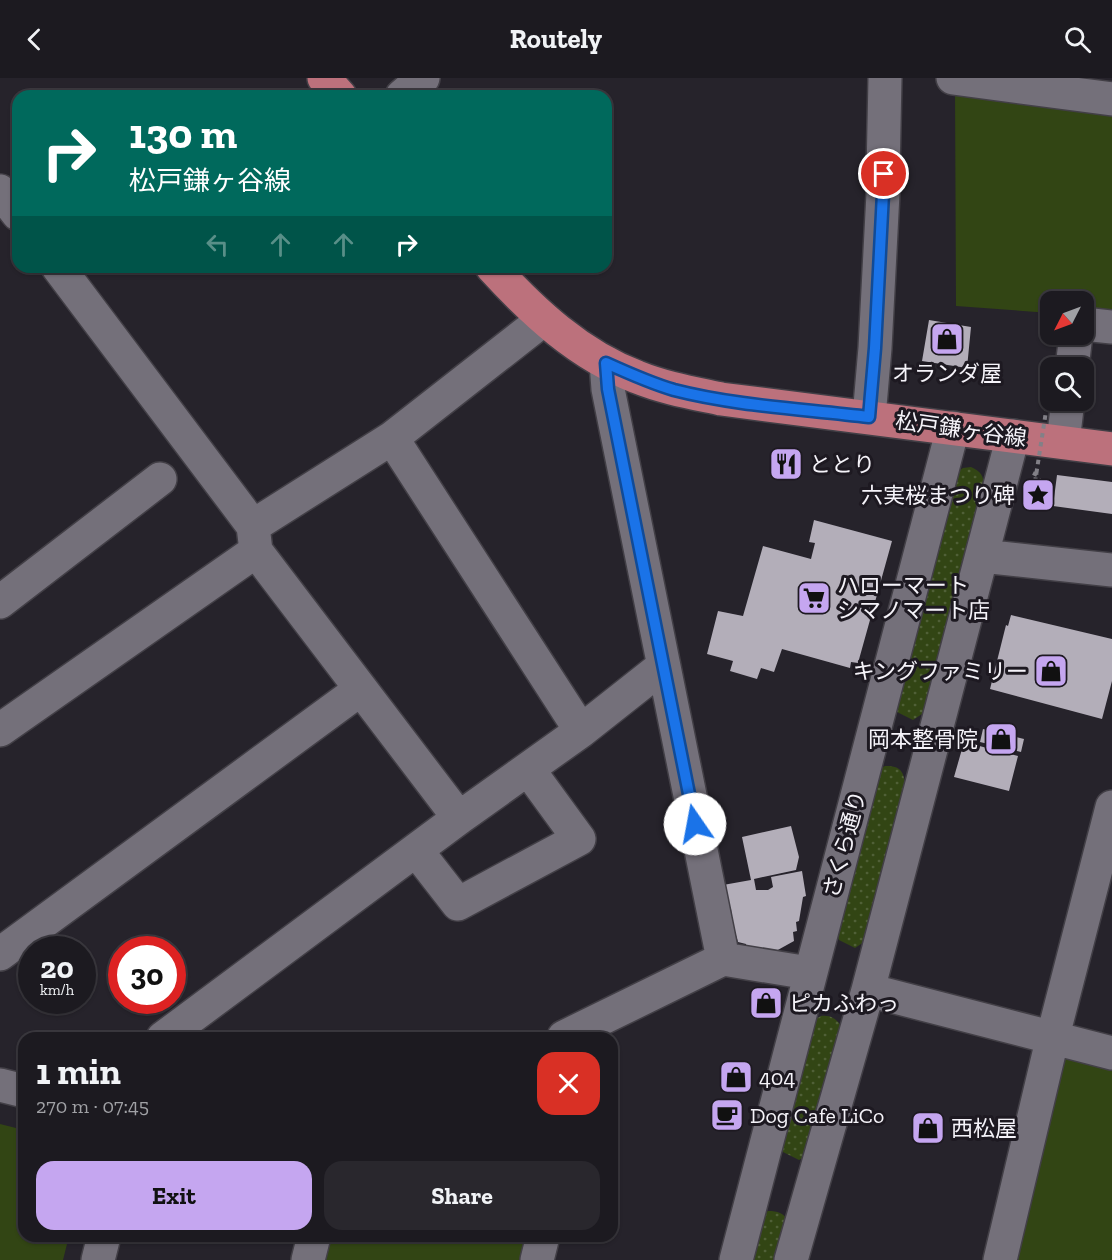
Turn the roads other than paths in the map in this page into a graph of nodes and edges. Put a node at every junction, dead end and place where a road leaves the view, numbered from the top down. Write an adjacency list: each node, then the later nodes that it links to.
1 (324, 78): 5 (main road)
2 (423, 78): 6 (street)
3 (885, 78): 15 (street)
4 (953, 78): 7 (street)
5 (335, 90)
6 (409, 90)
7 (1112, 99)
8 (62, 273): 22 (street)
9 (498, 273): 10 (main road, 松戸鎌ヶ谷線)
10 (544, 319): 13 (main road, 松戸鎌ヶ谷線); 18 (street)
11 (1094, 325): 12 (street)
12 (1112, 327)
13 (606, 363): 15 (main road, 松戸鎌ヶ谷線); 26 (street)
14 (1058, 411): 19 (street)
15 (869, 417): 16 (main road, 松戸鎌ヶ谷線)
16 (953, 428): 17 (main road, 松戸鎌ヶ谷線); 36 (street, さくら通り)
17 (1013, 436): 19 (main road, 松戸鎌ヶ谷線); 23 (street)
18 (392, 438): 22 (street); 29 (street)
19 (1063, 442): 20 (main road, 松戸鎌ヶ谷線)
20 (1112, 449)
21 (160, 479): 25 (street)
22 (254, 538): 27 (street); 28 (street)
23 (982, 556): 24 (street); 37 (street)
24 (1112, 570)
25 (0, 602)
26 (662, 667): 29 (street); 35 (street)
27 (361, 689): 32 (street); 34 (street)
28 (0, 730)
29 (581, 731): 30 (street)
30 (528, 769): 32 (street); 33 (street)
31 (1112, 807): 40 (street)
32 (459, 818): 33 (street)
33 (416, 850): 38 (street)
34 (0, 954)
35 (723, 959): 36 (street); 39 (street)
36 (809, 973): 50 (street, さくら通り)
37 (868, 990): 40 (street); 51 (street)
38 (171, 1032)
39 (576, 1032)
40 (1053, 1036): 41 (street); 52 (street)
41 (1112, 1053)
42 (0, 1085): 43 (street)
43 (18, 1090)
44 (102, 1242): 47 (street)
45 (312, 1242): 48 (street)
46 (542, 1242): 49 (street)
47 (98, 1260)
48 (308, 1260)
49 (537, 1260)
50 (736, 1260)
51 (791, 1260)
52 (1000, 1260)

